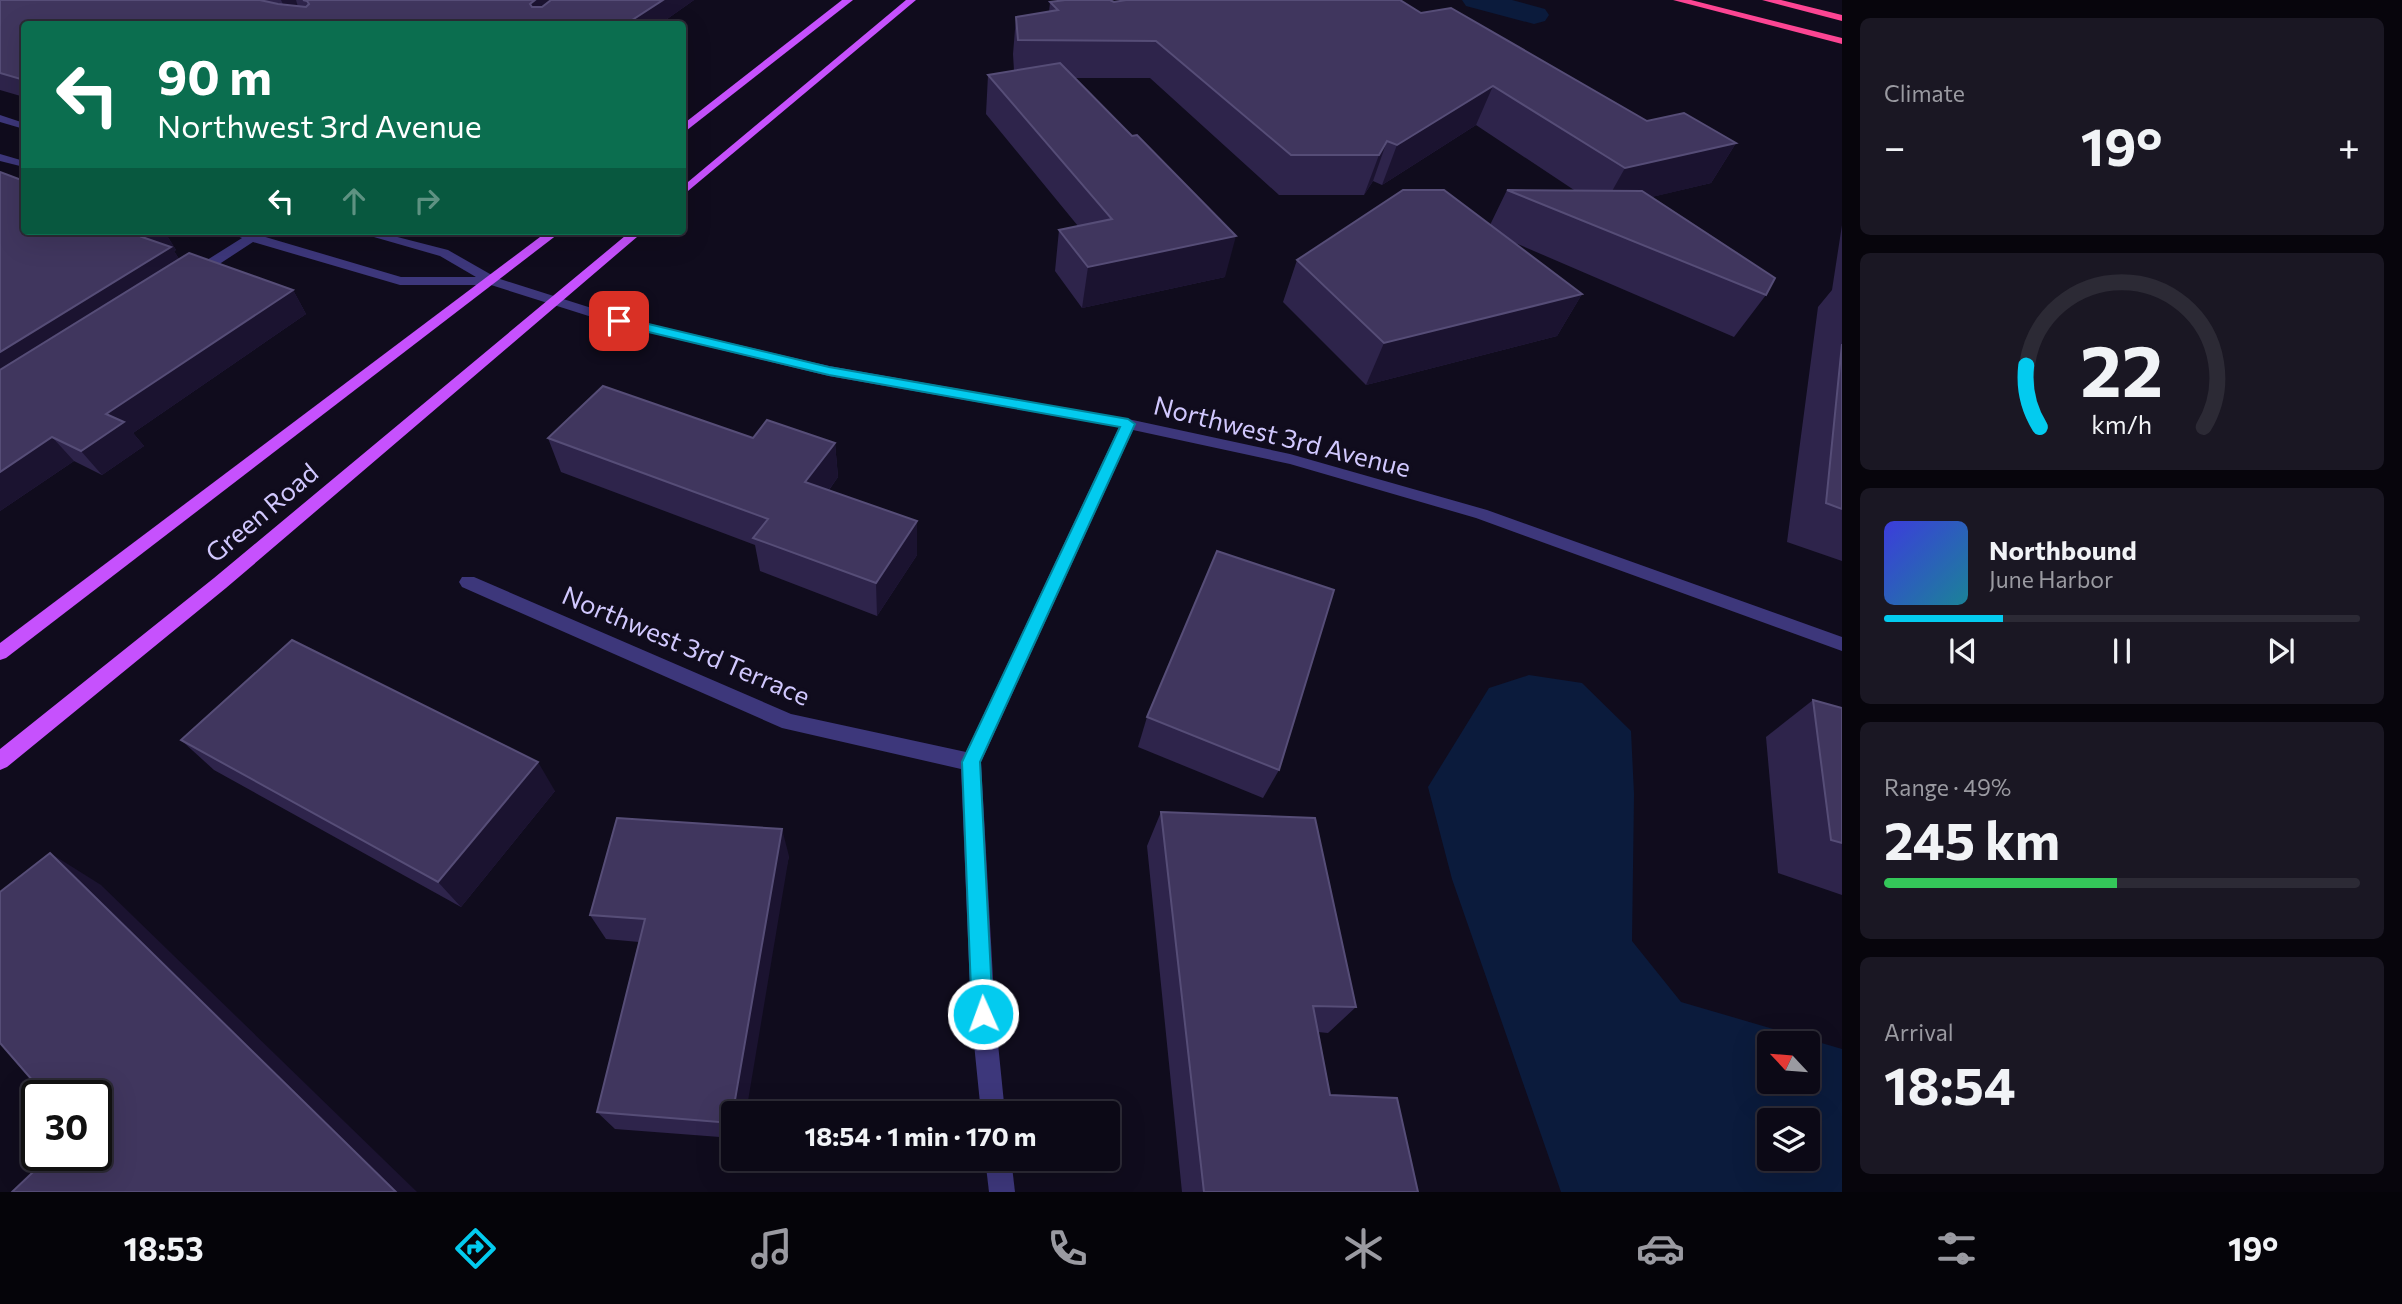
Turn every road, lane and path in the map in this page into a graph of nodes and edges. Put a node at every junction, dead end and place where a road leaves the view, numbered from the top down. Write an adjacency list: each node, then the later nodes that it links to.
1 (848, 0): 9 (main road)
2 (911, 0): 12 (main road)
3 (1678, 0): 6 (highway)
4 (1767, 0): 5 (highway)
5 (1842, 18)
6 (1842, 41)
7 (0, 118): 8 (street)
8 (21, 125)
9 (686, 128)
10 (0, 157): 11 (street)
11 (21, 163)
12 (686, 190)
13 (254, 235): 19 (street)
14 (259, 235): 18 (street)
15 (374, 235): 18 (street)
16 (551, 235): 18 (main road, Green Road)
17 (633, 235): 20 (main road, Green Road)
18 (492, 281): 20 (street, Northwest 3rd Avenue); 24 (main road, Green Road)
19 (183, 282)
20 (555, 301): 21 (street, Northwest 3rd Avenue); 25 (main road, Green Road)
21 (1128, 424): 23 (street, Northwest 3rd Avenue); 26 (street)
22 (468, 582): 26 (street, Northwest 3rd Terrace)
23 (1842, 644)
24 (0, 653)
25 (0, 761)
26 (971, 762): 27 (street)
27 (992, 1101)
28 (1000, 1171): 29 (street)
29 (1002, 1192)

